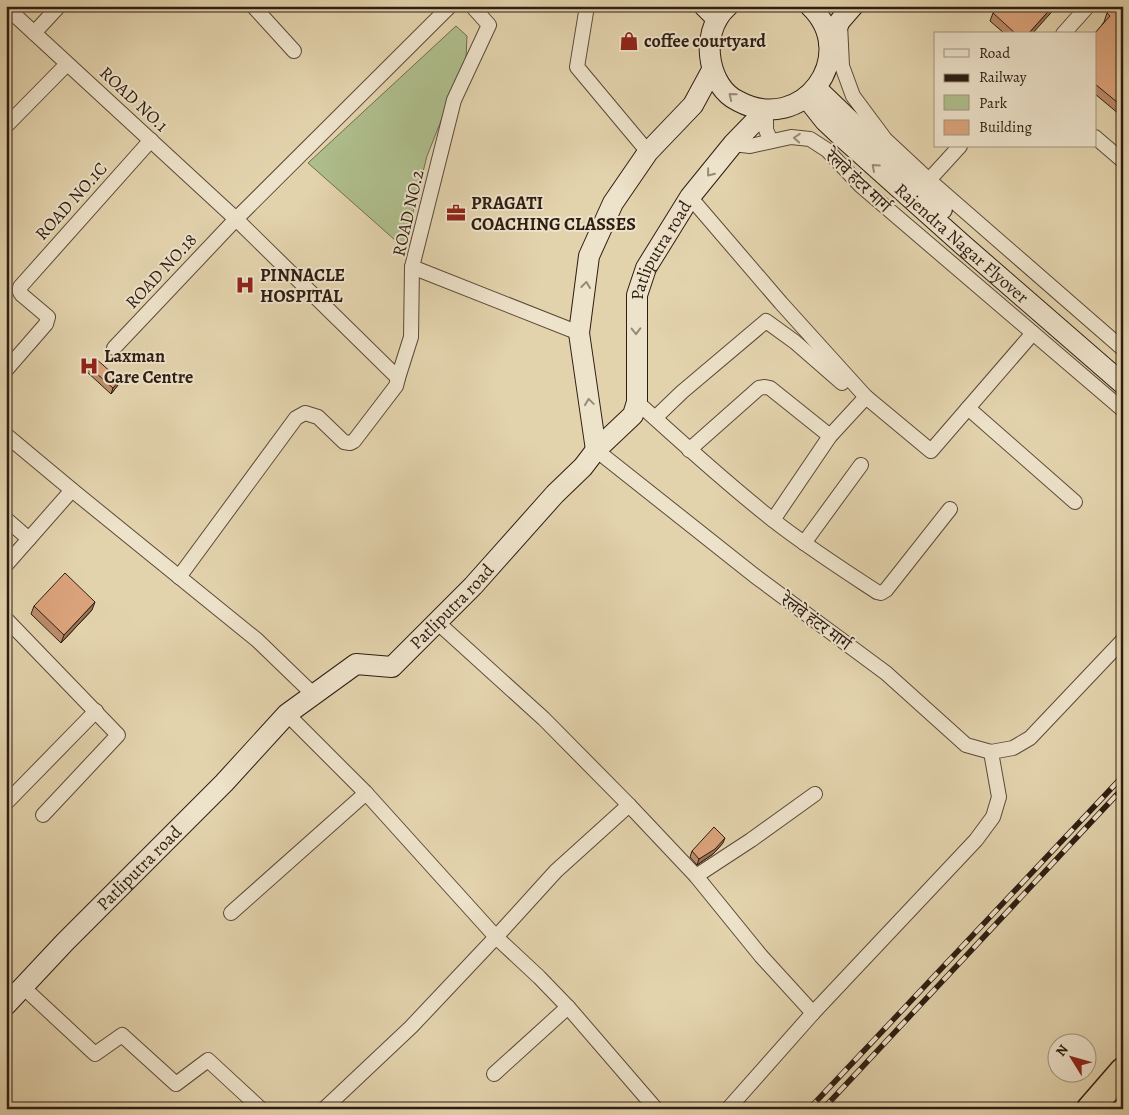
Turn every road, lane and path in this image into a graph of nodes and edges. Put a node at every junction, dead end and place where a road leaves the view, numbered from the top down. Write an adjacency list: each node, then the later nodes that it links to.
1 (59, 6): 11 (street)
2 (253, 6): 14 (street)
3 (450, 6): 30 (street)
4 (472, 6): 31 (street, ROAD NO.2)
5 (586, 6): 26 (street)
6 (810, 6): 13 (street)
7 (1088, 6): 12 (street)
8 (6, 7): 11 (street, ROAD NO.1)
9 (716, 11): 16 (street)
10 (846, 14): 13 (street); 28 (street)
11 (34, 32): 15 (street, ROAD NO.1)
12 (1065, 32)
13 (829, 42): 17 (street)
14 (294, 51)
15 (67, 64): 19 (street); 22 (street, ROAD NO.1)
16 (712, 70): 18 (street, one-way to 16); 26 (street)
17 (811, 93): 18 (street); 20 (street, Rajendra Nagar Flyover)
18 (766, 110): 23 (street); 24 (street, Patliputra road)
19 (6, 126)
20 (847, 130): 36 (street, Rajendra Nagar Flyover); 40 (street, Rajendra Nagar Flyover, one-way to 20)
21 (1096, 138): 27 (street)
22 (151, 140): 30 (street, ROAD NO.1); 37 (street, ROAD NO.1C)
23 (771, 141): 24 (street, रेलवे हंटर मार्ग); 33 (street, रेलवे हंटर मार्ग, one-way to 23)
24 (733, 144): 29 (street, Patliputra road, one-way to 29)
25 (958, 148): 28 (street)
26 (648, 152): 32 (street, one-way to 26)
27 (1123, 161)
28 (928, 180): 35 (street)
29 (690, 197): 41 (street); 42 (street, Patliputra road, one-way to 42)
30 (236, 219): 34 (street, ROAD NO.18); 38 (street, ROAD NO.1)
31 (412, 267): 32 (street, ROAD NO.2); 38 (street)
32 (579, 333): 48 (street, one-way to 32)
33 (1033, 333): 43 (street); 44 (street, रेलवे हंटर मार्ग)
34 (114, 348)
35 (1123, 349)
36 (1123, 366)
37 (6, 370)
38 (398, 378): 59 (street)
39 (842, 383): 45 (street)
40 (1123, 384)
41 (866, 397): 43 (street); 47 (street)
42 (637, 402): 45 (street); 48 (street, Patliputra road)
43 (968, 408): 52 (street)
44 (1123, 410)
45 (654, 418): 49 (street)
46 (6, 435): 51 (street)
47 (830, 436): 49 (street); 55 (street)
48 (596, 450): 61 (street, Patliputra road); 66 (street, रेलवे हंटर मार्ग)
49 (689, 450): 55 (street)
50 (861, 465): 57 (street)
51 (72, 490): 56 (street); 59 (street)
52 (1075, 502)
53 (950, 509): 57 (street)
54 (6, 519): 56 (street)
55 (773, 520): 57 (street)
56 (29, 539): 58 (street)
57 (804, 543)
58 (6, 565)
59 (179, 577): 63 (street)
60 (6, 619): 64 (street)
61 (437, 622): 63 (street, Patliputra road); 70 (street)
62 (1123, 640): 66 (street, रेलवे हंटर मार्ग)
63 (314, 695): 65 (street, Patliputra road)
64 (96, 712): 69 (street); 71 (street)
65 (287, 714): 67 (street); 75 (street, Patliputra road)
66 (991, 752): 78 (street)
67 (366, 793): 73 (street); 74 (street)
68 (815, 794): 72 (street)
69 (6, 803)
70 (629, 805): 72 (street); 74 (street)
71 (43, 815)
72 (696, 876): 78 (street)
73 (230, 913)
74 (496, 937): 77 (street); 83 (street)
75 (23, 987): 76 (street, Patliputra road); 82 (street)
76 (6, 1005)
77 (568, 1007): 80 (street); 84 (street)
78 (813, 1013): 85 (street)
79 (1123, 1071): 86 (highway)
80 (494, 1074)
81 (1123, 1098): 87 (highway)
82 (261, 1109)
83 (324, 1109)
84 (656, 1109)
85 (728, 1109)
86 (1090, 1109)
87 (1114, 1109)

